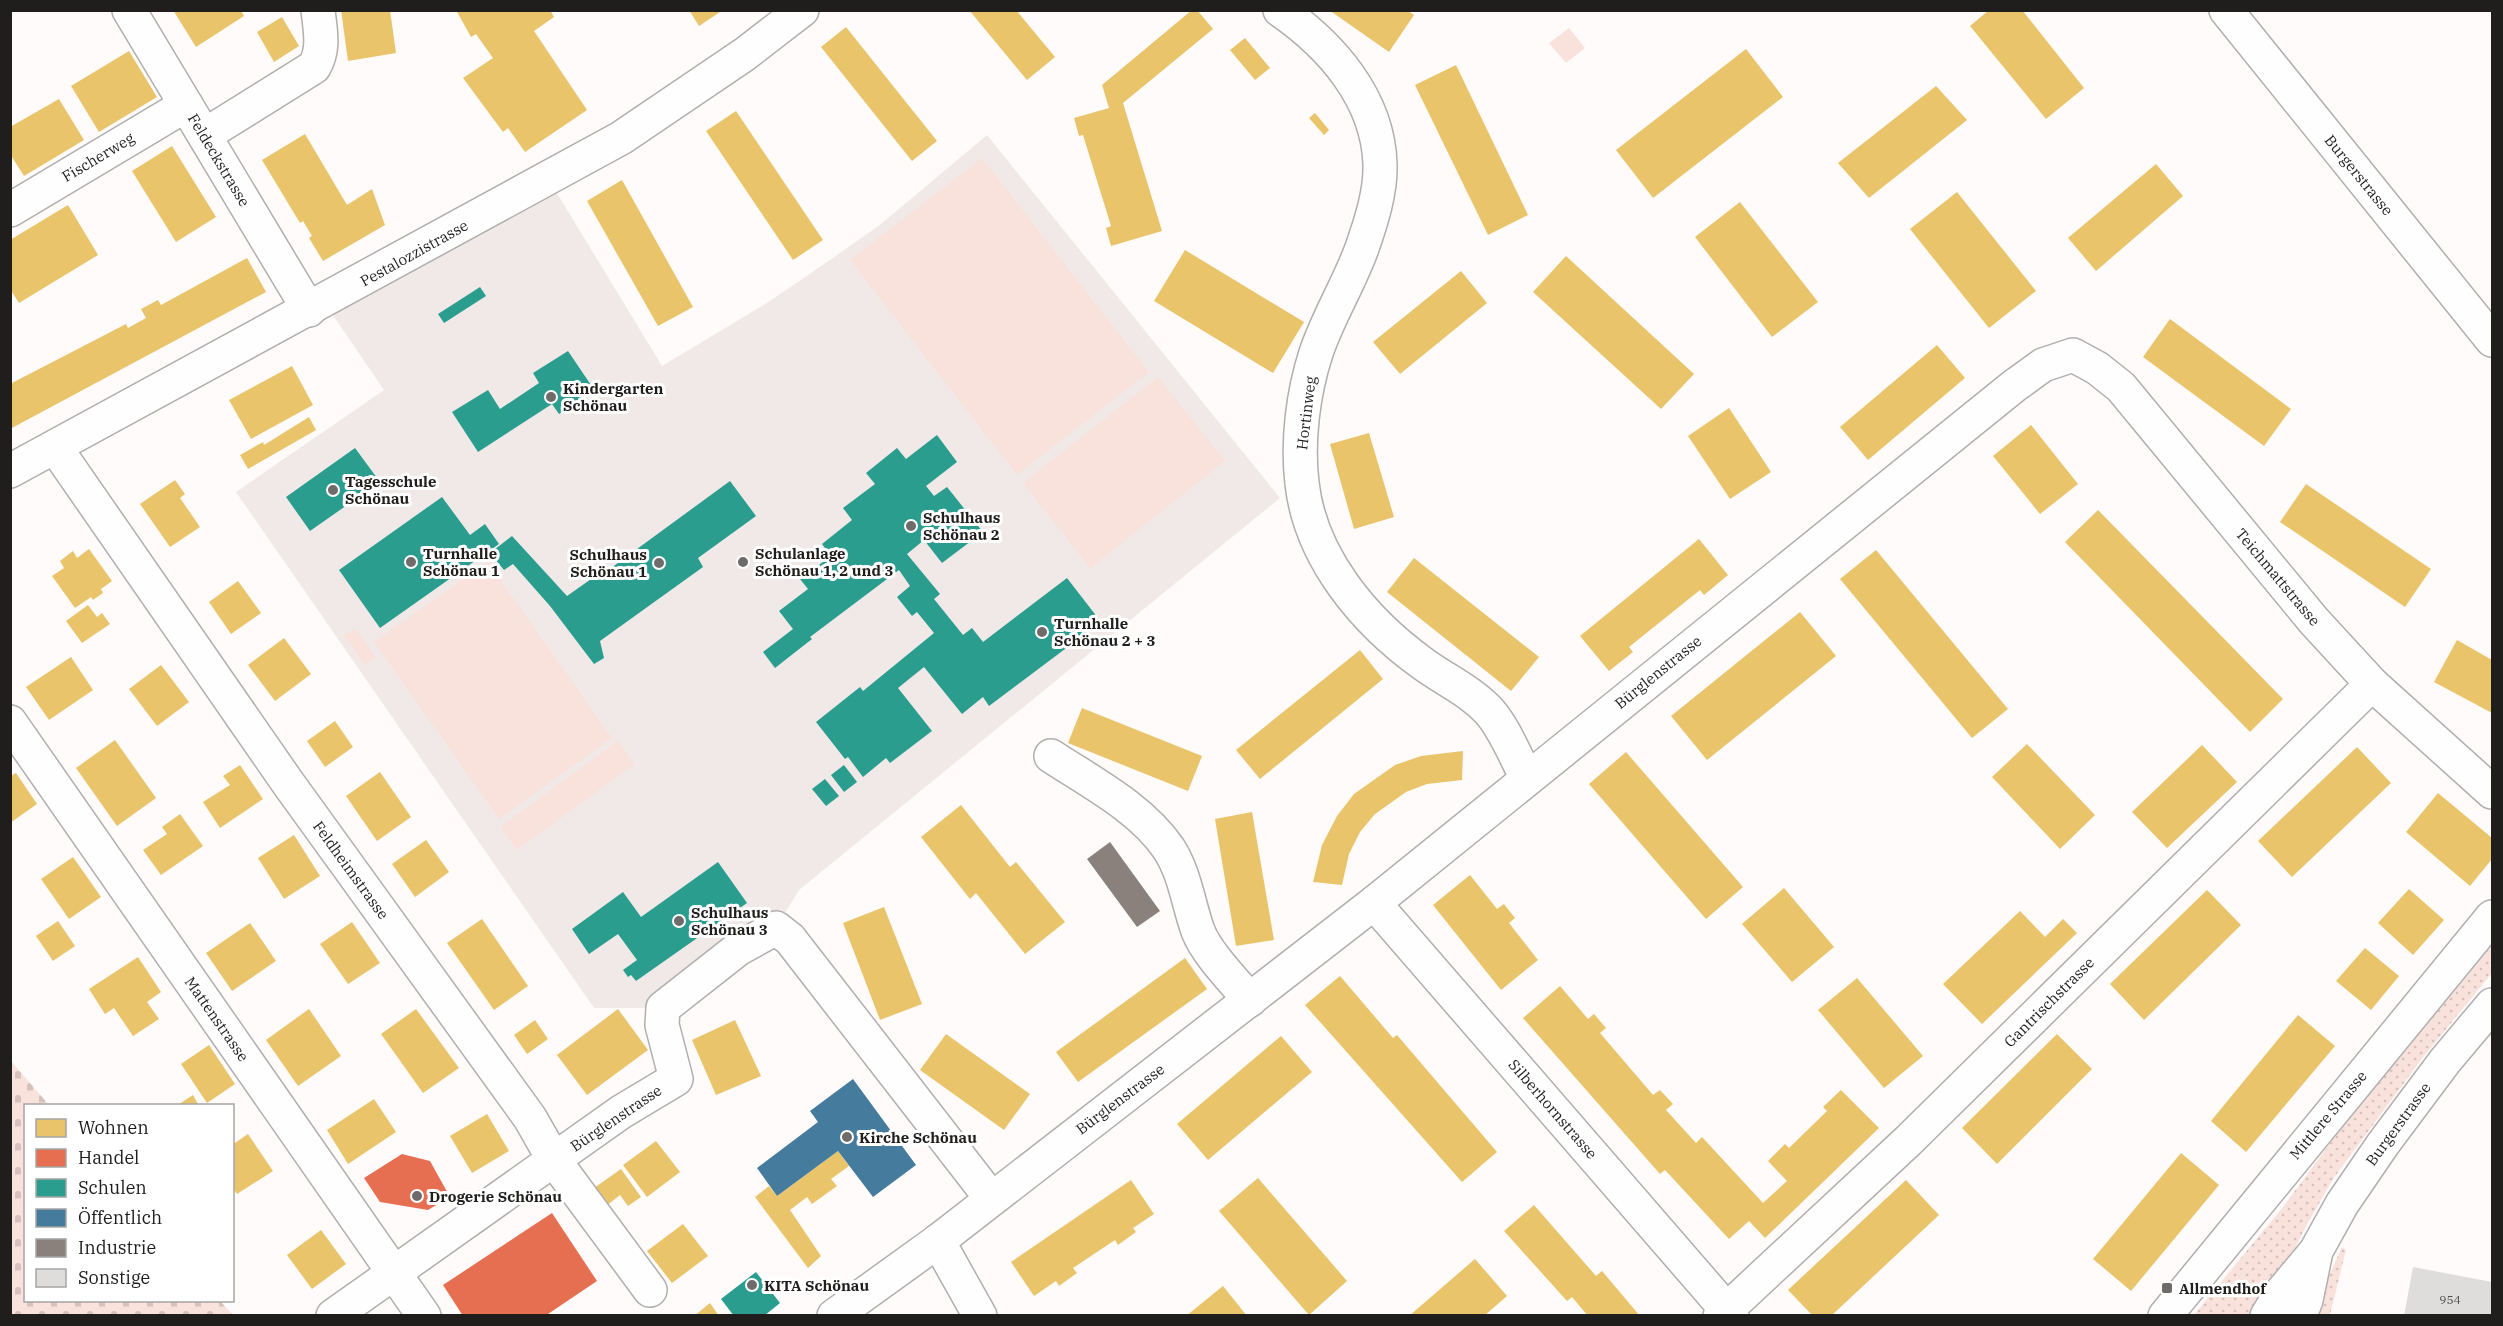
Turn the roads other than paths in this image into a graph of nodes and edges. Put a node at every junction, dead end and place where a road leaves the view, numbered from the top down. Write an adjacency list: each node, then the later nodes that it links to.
1 (129, 10): 6 (street, Feldeckstrasse)
2 (318, 10): 7 (street)
3 (802, 10): 9 (street, Pestalozzistrasse)
4 (1280, 10): 17 (street, Hortinweg)
5 (2226, 10): 10 (street, Burgerstrasse)
6 (186, 105): 7 (street, Feldeckstrasse); 8 (street, Fischerweg)
7 (205, 135): 9 (street, Feldeckstrasse)
8 (10, 210)
9 (309, 310): 12 (street, Pestalozzistrasse)
10 (2493, 340)
11 (2073, 355): 14 (street, Teichmattstrasse); 17 (street, Bürglenstrasse)
12 (55, 447): 13 (street, Pestalozzistrasse); 23 (street, Feldheimstrasse)
13 (10, 471)
14 (2372, 684): 18 (street, Teichmattstrasse); 29 (street, Gantrischstrasse)
15 (10, 722): 27 (street, Mattenstrasse)
16 (1051, 756): 21 (street)
17 (1527, 778): 19 (street, Bürglenstrasse)
18 (2493, 792)
19 (1374, 903): 21 (street, Bürglenstrasse); 29 (street, Silberhornstrasse)
20 (2493, 916): 34 (street, Mittlere Strasse)
21 (1250, 1000): 24 (street, Bürglenstrasse)
22 (2493, 1005): 26 (street, Burgerstrasse)
23 (554, 1160): 24 (street, Bürglenstrasse); 27 (street, Bürglenstrasse); 28 (street, Feldheimstrasse)
24 (991, 1198): 25 (street, Bürglenstrasse)
25 (938, 1241): 32 (street, Bürglenstrasse); 33 (street)
26 (2316, 1251): 35 (street, Burgerstrasse); 36 (street, Burgerstrasse)
27 (394, 1271): 30 (street, Bürglenstrasse); 31 (street, Mattenstrasse)
28 (650, 1290)
29 (1726, 1314)
30 (333, 1316)
31 (424, 1316)
32 (834, 1316)
33 (980, 1316)
34 (2165, 1316)
35 (2267, 1316)
36 (2300, 1316)

